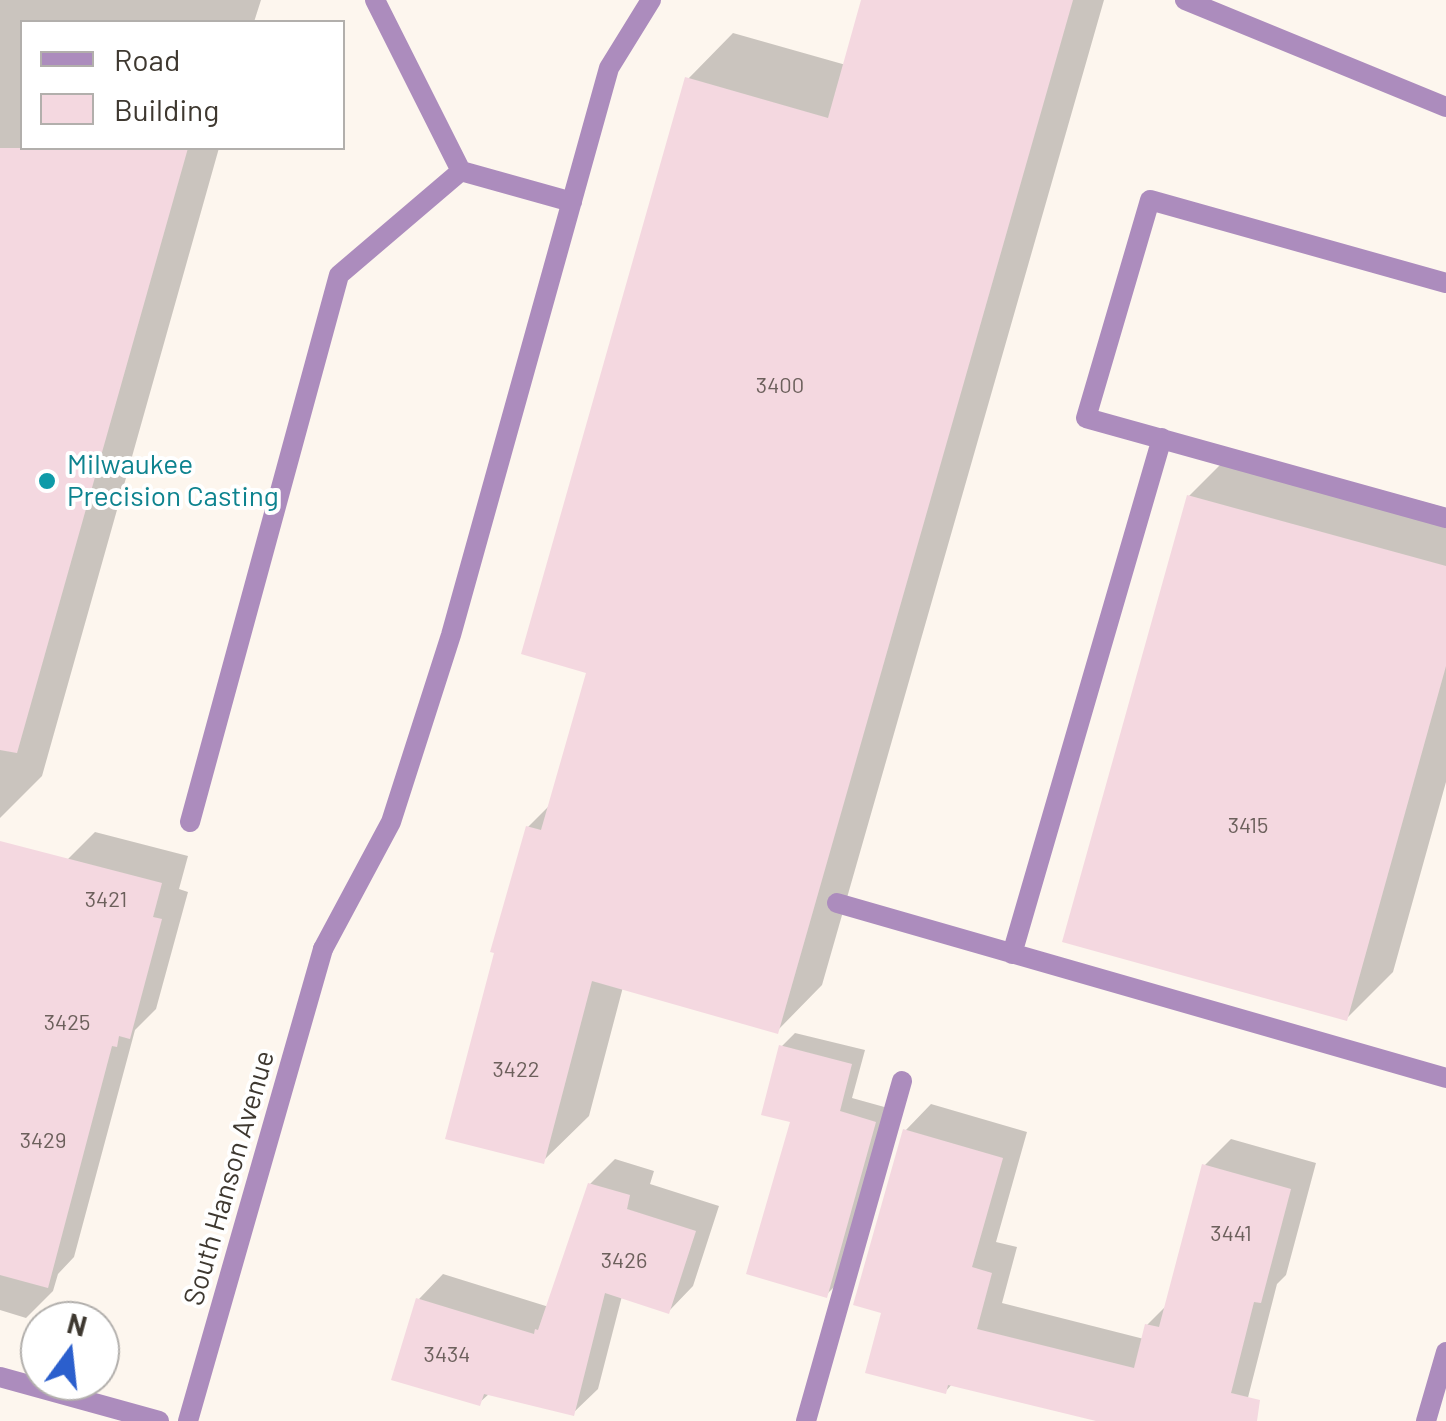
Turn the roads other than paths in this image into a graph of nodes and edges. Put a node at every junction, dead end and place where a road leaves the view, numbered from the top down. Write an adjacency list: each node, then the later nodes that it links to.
1 (375, 0): 5 (street)
2 (651, 0): 6 (street, South Hanson Avenue)
3 (1185, 0): 4 (street)
4 (1446, 108)
5 (461, 171): 6 (street); 10 (street)
6 (572, 202): 18 (street, South Hanson Avenue)
7 (1446, 283): 8 (street)
8 (1162, 438): 9 (street); 12 (street)
9 (1446, 518)
10 (190, 822)
11 (836, 903): 12 (street)
12 (1012, 954): 13 (street)
13 (1446, 1078)
14 (902, 1081): 19 (street)
15 (1446, 1352): 20 (street)
16 (0, 1377): 17 (street)
17 (159, 1421)
18 (188, 1421)
19 (806, 1421)
20 (1426, 1421)

